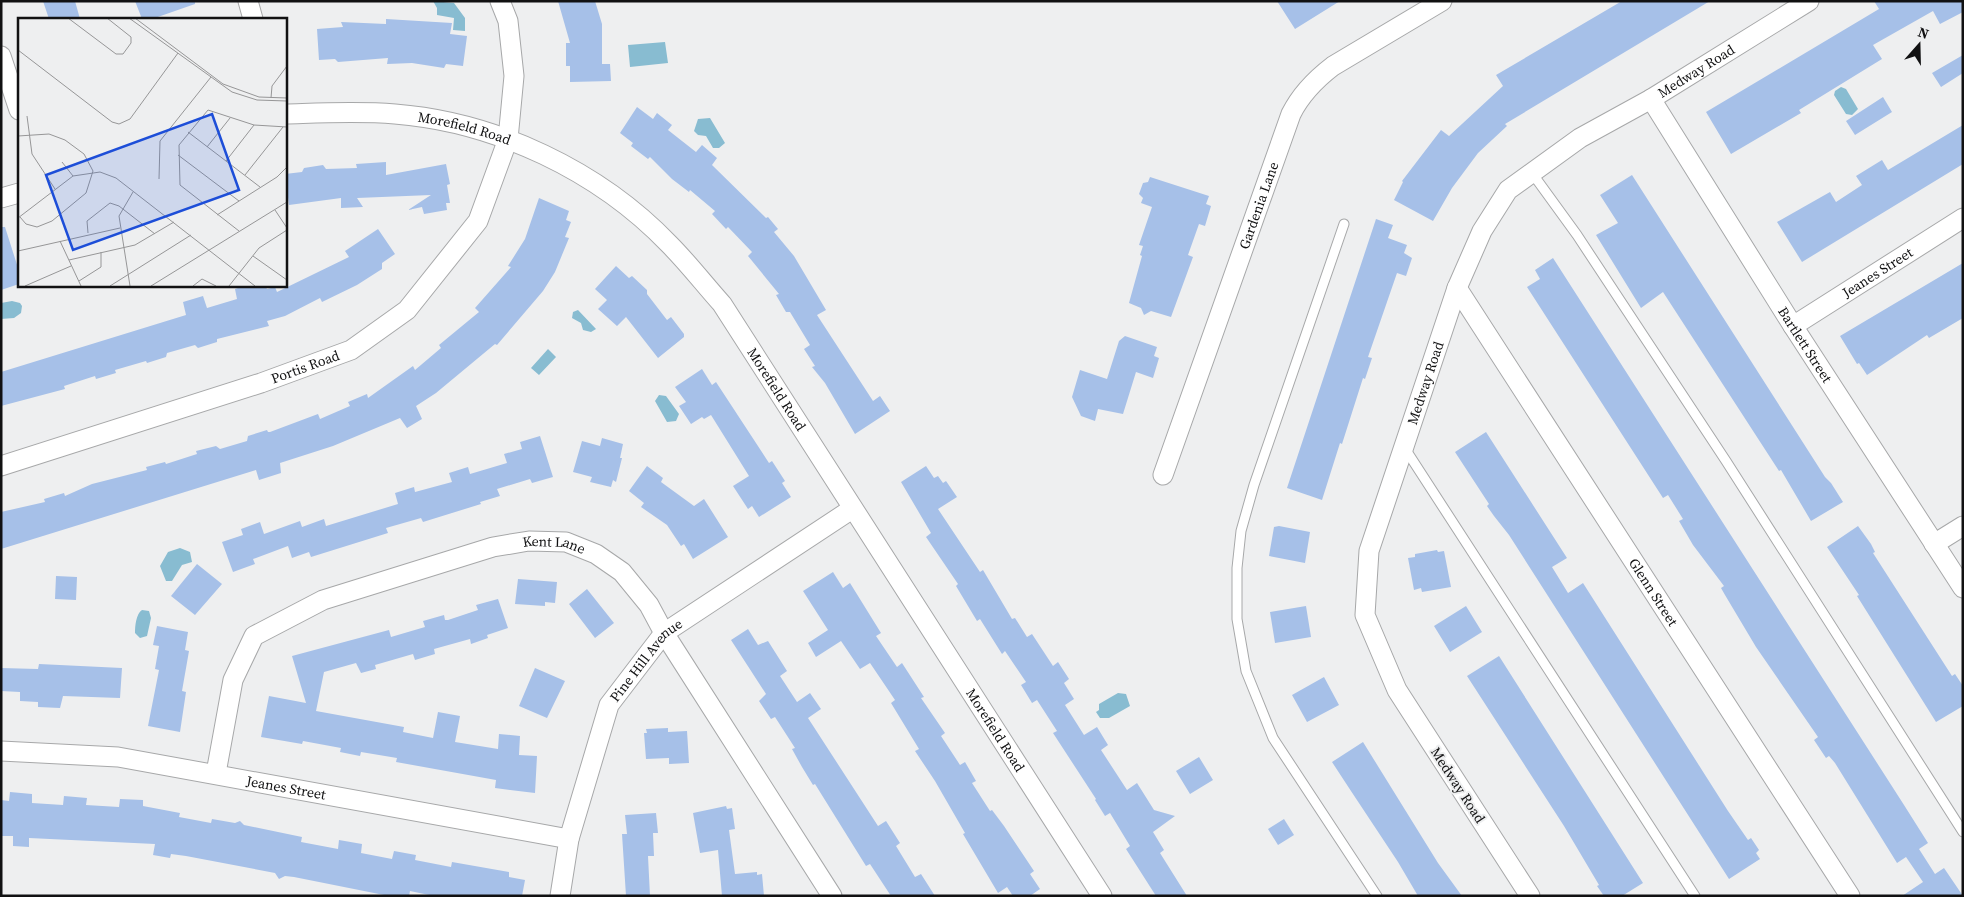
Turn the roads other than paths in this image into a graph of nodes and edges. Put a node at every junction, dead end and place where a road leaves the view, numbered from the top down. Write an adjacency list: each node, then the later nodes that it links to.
1 (248, 1): 5 (street)
2 (500, 1): 10 (street, Portis Road)
3 (1442, 1): 20 (street, Gardenia Lane)
4 (1809, 1): 7 (street, Medway Road)
5 (253, 18)
6 (1, 56): 8 (street)
7 (1651, 99): 11 (street, Medway Road); 17 (street, Bartlett Street)
8 (18, 107)
9 (286, 114): 10 (street, Morefield Road)
10 (508, 138): 19 (street, Portis Road); 21 (street, Morefield Road)
11 (1532, 173): 16 (street, Medway Road); 28 (lane)
12 (18, 192): 13 (street)
13 (1, 198)
14 (1963, 218): 17 (street, Jeanes Street)
15 (1344, 224): 33 (lane)
16 (1457, 288): 18 (street, Medway Road); 36 (street, Glenn Street)
17 (1793, 326): 23 (street, Bartlett Street)
18 (1404, 446): 34 (street, Medway Road); 35 (lane)
19 (1, 466)
20 (1163, 475)
21 (852, 509): 25 (street, Pine Hill Avenue); 32 (street, Morefield Road)
22 (1963, 526): 23 (street)
23 (1934, 544): 24 (street, Bartlett Street)
24 (1963, 588)
25 (664, 633): 27 (street, Kent Lane); 29 (street, Pine Hill Avenue); 31 (street, Kent Lane)
26 (1, 750): 27 (street, Jeanes Street)
27 (216, 773): 29 (street, Jeanes Street)
28 (1963, 832)
29 (569, 840): 30 (street, Pine Hill Avenue)
30 (560, 896)
31 (832, 896)
32 (1102, 896)
33 (1377, 896)
34 (1530, 896)
35 (1695, 896)
36 (1850, 896)

